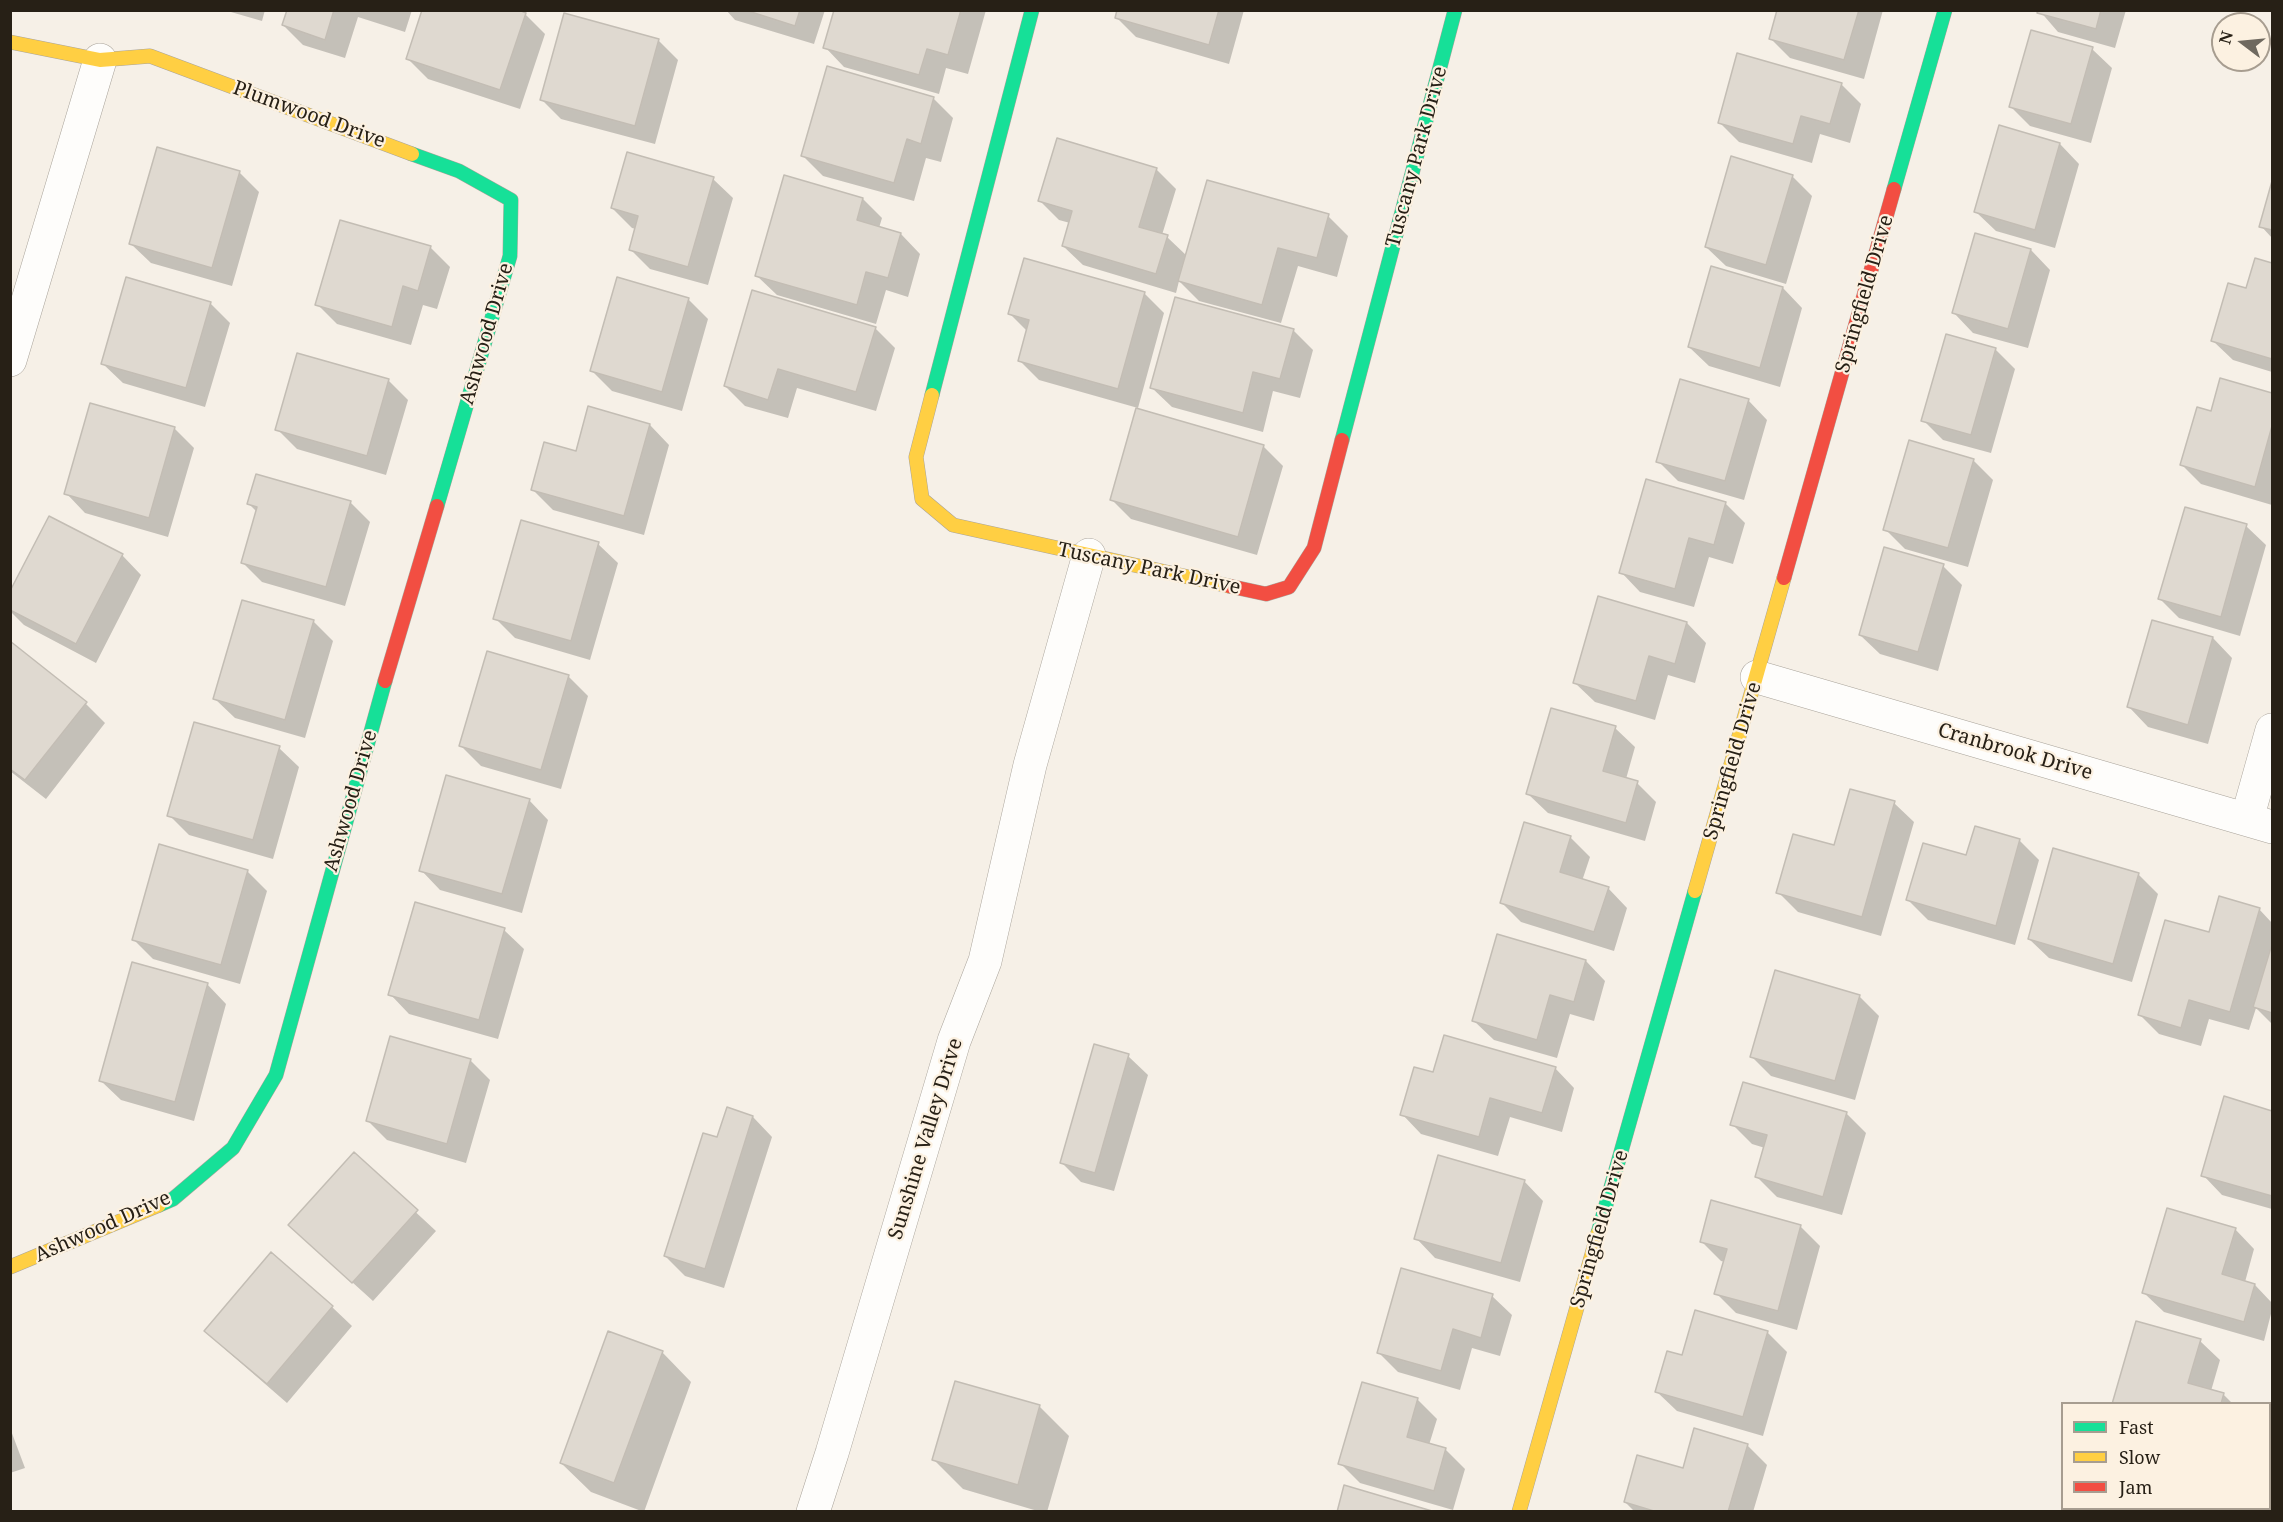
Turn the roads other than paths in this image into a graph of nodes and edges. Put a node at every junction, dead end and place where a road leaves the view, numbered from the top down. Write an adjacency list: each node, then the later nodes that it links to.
1 (1032, 10): 8 (street, Tuscany Park Drive)
2 (1455, 10): 8 (street, Tuscany Park Drive)
3 (1945, 10): 9 (street, Springfield Drive)
4 (10, 42): 5 (street, Plumwood Drive)
5 (100, 60): 6 (street, Plumwood Drive); 7 (street)
6 (511, 200): 12 (street, Ashwood Drive)
7 (10, 360)
8 (1089, 555): 13 (street, Sunshine Valley Drive)
9 (1757, 677): 11 (street, Cranbrook Drive); 14 (street, Springfield Drive)
10 (2272, 730): 11 (street)
11 (2260, 823)
12 (10, 1267)
13 (813, 1512)
14 (1519, 1512)

